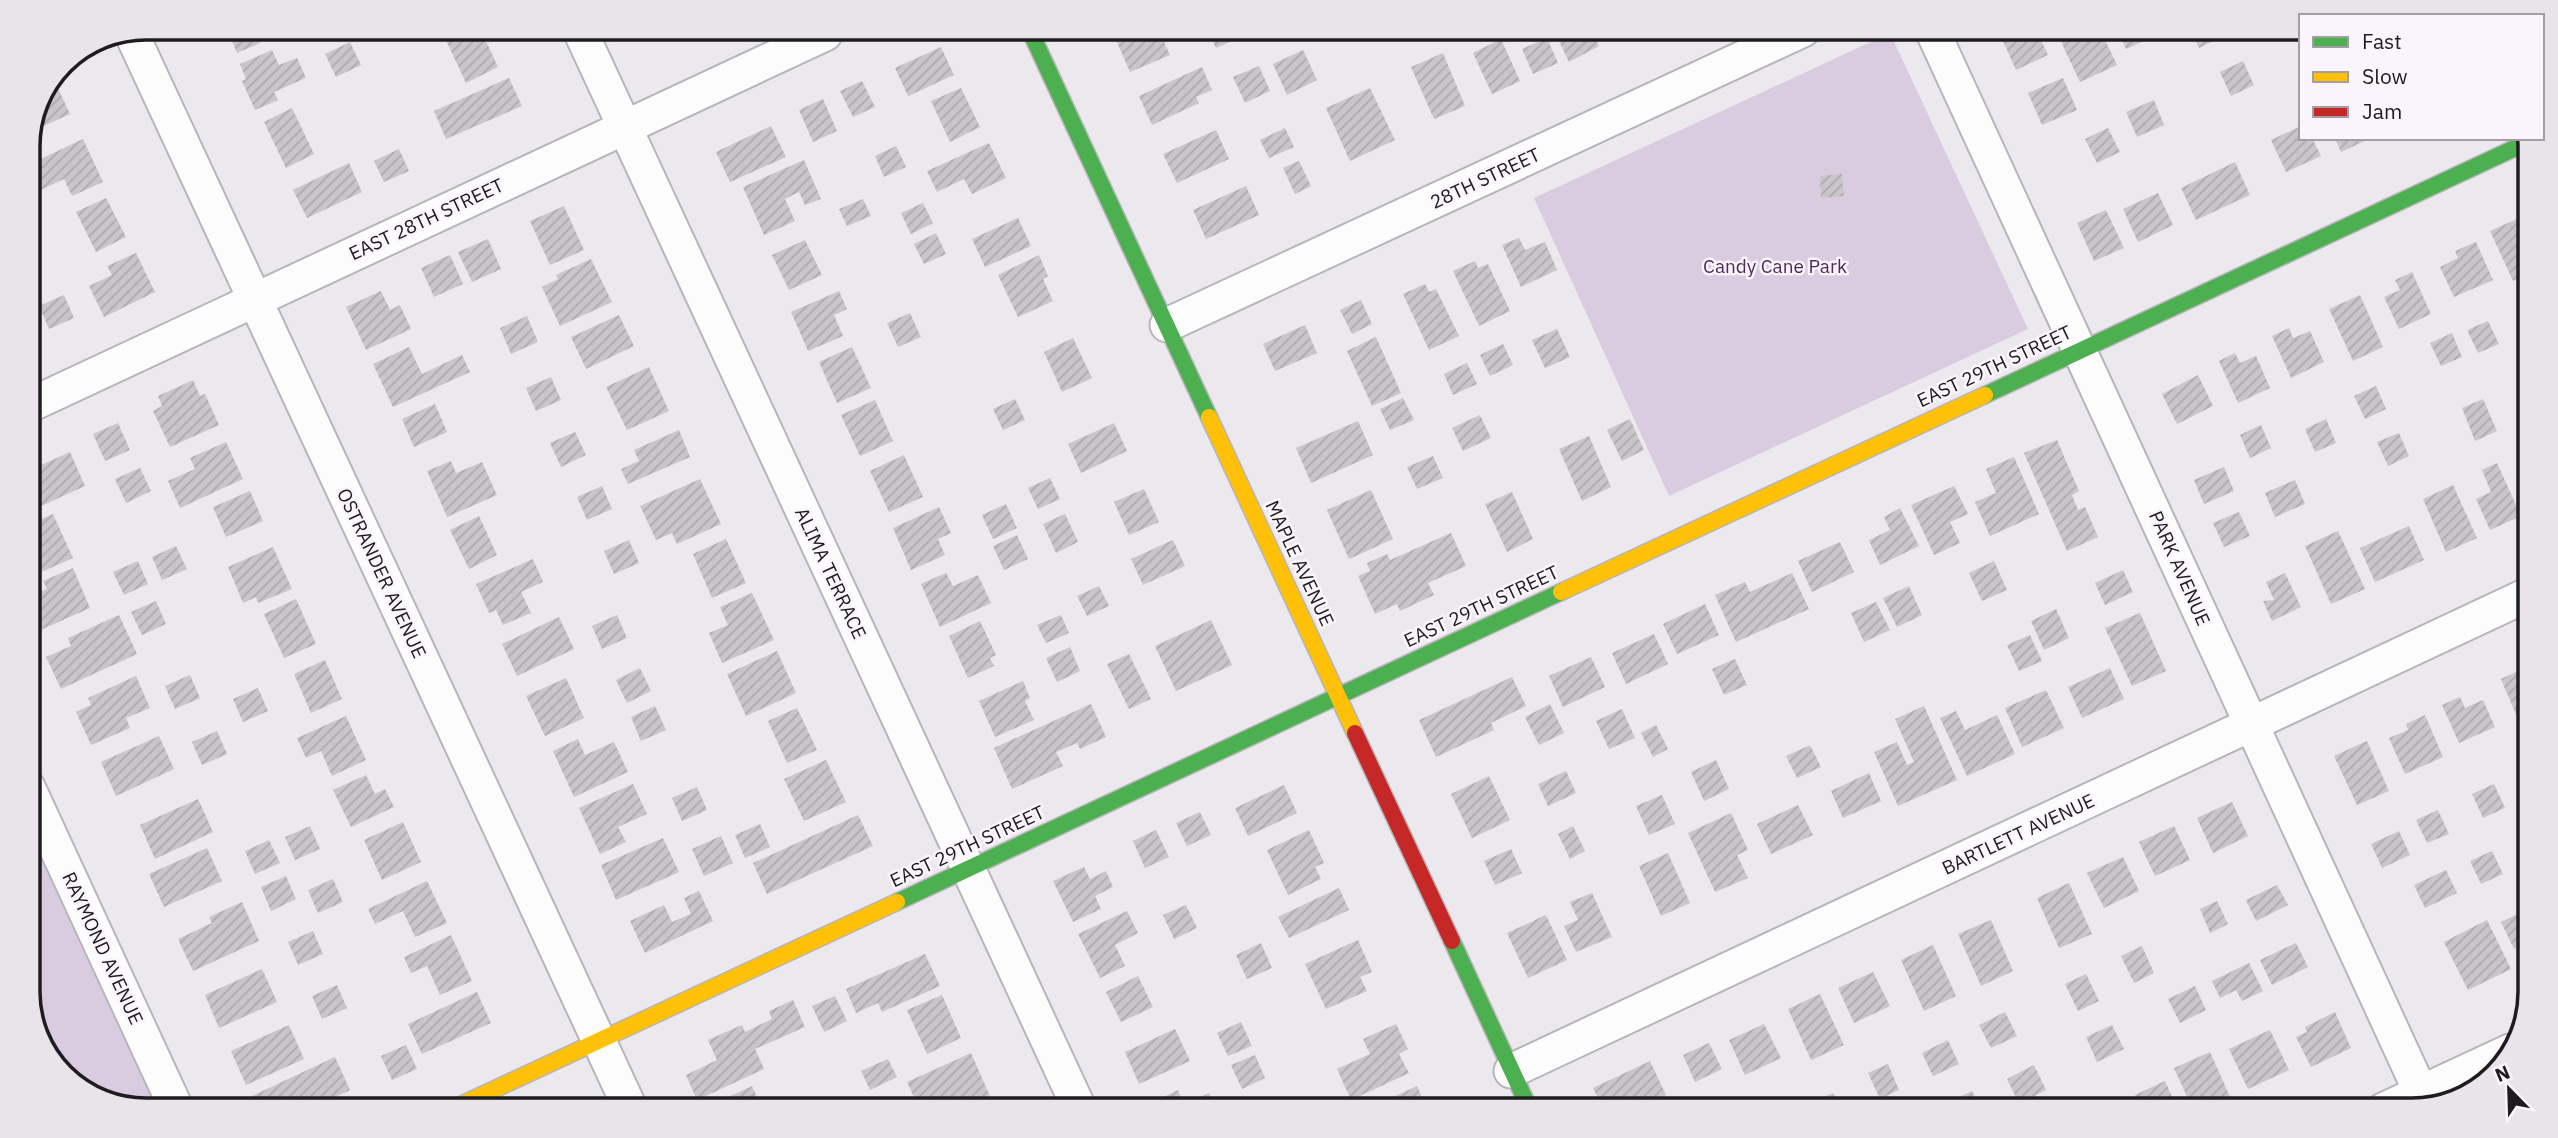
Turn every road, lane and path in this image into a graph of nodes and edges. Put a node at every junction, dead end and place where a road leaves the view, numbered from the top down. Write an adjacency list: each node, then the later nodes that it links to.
1 (584, 40): 7 (street, ALIMA TERRACE)
2 (812, 40): 7 (street, EAST 28TH STREET)
3 (1034, 40): 10 (street, MAPLE AVENUE)
4 (1781, 40): 10 (street, 28TH STREET)
5 (1937, 40): 11 (street, PARK AVENUE)
6 (135, 41): 9 (street, OSTRANDER AVENUE)
7 (625, 126): 9 (street, EAST 28TH STREET); 17 (street, ALIMA TERRACE)
8 (2518, 147): 11 (street, EAST 29TH STREET)
9 (254, 298): 12 (street, EAST 28TH STREET); 18 (street, OSTRANDER AVENUE)
10 (1167, 325): 14 (street, MAPLE AVENUE)
11 (2080, 349): 14 (street, EAST 29TH STREET); 15 (street, PARK AVENUE)
12 (40, 400)
13 (2518, 599): 15 (street, BARTLETT AVENUE)
14 (1338, 695): 17 (street, EAST 29TH STREET); 20 (street, MAPLE AVENUE)
15 (2251, 724): 20 (street, BARTLETT AVENUE); 22 (street, PARK AVENUE)
16 (40, 813): 23 (street, RAYMOND AVENUE)
17 (968, 868): 18 (street, EAST 29TH STREET); 26 (street, ALIMA TERRACE)
18 (599, 1041): 24 (street, EAST 29TH STREET); 25 (street, OSTRANDER AVENUE)
19 (2492, 1061): 21 (street)
20 (1511, 1071): 27 (street, MAPLE AVENUE)
21 (2429, 1096)
22 (2423, 1097)
23 (171, 1098)
24 (476, 1098)
25 (626, 1098)
26 (1074, 1098)
27 (1524, 1098)

